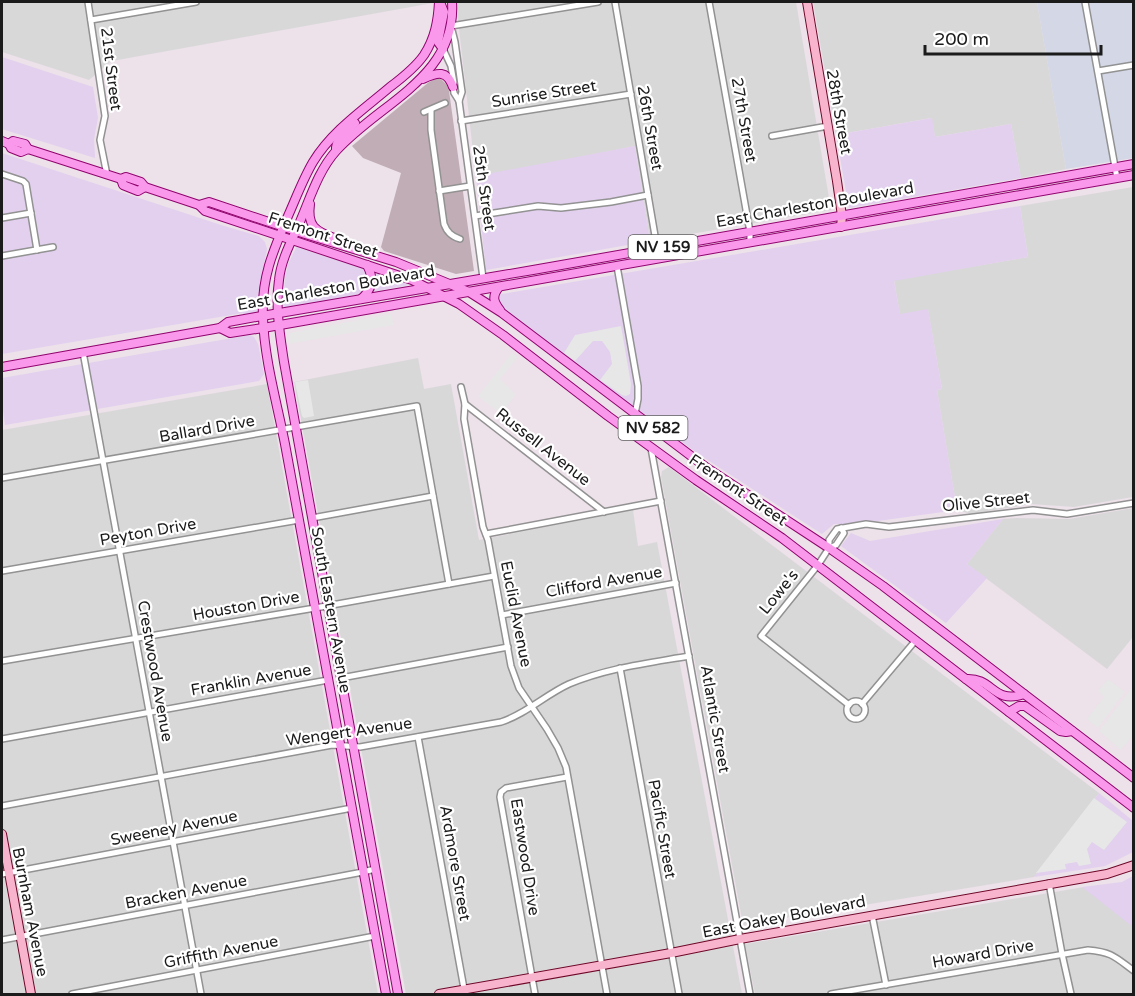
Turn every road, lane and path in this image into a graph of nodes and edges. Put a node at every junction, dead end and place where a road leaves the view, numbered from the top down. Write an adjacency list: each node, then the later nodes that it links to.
1 (88, 2): 10 (street, 21st Street)
2 (196, 2): 10 (street)
3 (439, 2): 12 (main road); 18 (main road)
4 (452, 2): 11 (main road)
5 (598, 2): 11 (street)
6 (615, 2): 17 (street, 26th Street)
7 (710, 2): 47 (street, 27th Street)
8 (807, 2): 24 (street, 28th Street)
9 (1085, 2): 14 (street)
10 (91, 20): 31 (street, 21st Street)
11 (451, 26): 12 (main road); 19 (street, 25th Street)
12 (442, 49): 15 (main road); 16 (street, 25th Street)
13 (1134, 65): 14 (street)
14 (1098, 71): 29 (street)
15 (417, 82): 16 (main road); 27 (main road)
16 (453, 87): 19 (street, 25th Street)
17 (631, 94): 23 (street, Sunrise Street); 38 (street, 26th Street)
18 (377, 98): 27 (main road); 46 (main road, South Eastern Avenue)
19 (459, 101): 23 (street, 25th Street)
20 (445, 103): 21 (street)
21 (431, 110): 22 (street); 35 (street)
22 (424, 112)
23 (461, 121): 34 (street, 25th Street)
24 (828, 126): 25 (street); 43 (street, 28th Street)
25 (772, 136)
26 (5, 142): 31 (main road, Fremont Street)
27 (336, 151): 36 (main road, South Eastern Avenue)
28 (1134, 164): 29 (main road, East Charleston Boulevard / NV 159)
29 (1114, 167): 33 (street); 37 (main road, East Charleston Boulevard / NV 159)
30 (2, 174): 41 (street)
31 (107, 175): 46 (main road, Fremont Street)
32 (1134, 175): 33 (main road, East Charleston Boulevard / NV 159)
33 (1117, 178): 39 (main road, East Charleston Boulevard / NV 159)
34 (470, 186): 35 (street); 42 (street, 25th Street)
35 (439, 191): 49 (street)
36 (312, 194): 48 (main road, South Eastern Avenue); 51 (main road)
37 (967, 194): 39 (main road); 40 (main road); 43 (main road, East Charleston Boulevard / NV 159)
38 (648, 195): 42 (street); 53 (street, 26th Street)
39 (989, 201): 40 (main road, East Charleston Boulevard / NV 159)
40 (951, 207): 45 (main road, East Charleston Boulevard / NV 159)
41 (31, 213): 44 (street); 54 (street)
42 (475, 216): 59 (street, 25th Street)
43 (842, 216): 45 (street, 28th Street); 47 (main road, East Charleston Boulevard / NV 159)
44 (2, 218)
45 (841, 226): 50 (main road, East Charleston Boulevard / NV 159)
46 (282, 232): 48 (main road, Fremont Street); 68 (main road, South Eastern Avenue)
47 (750, 232): 50 (street, 27th Street); 53 (main road, East Charleston Boulevard / NV 159)
48 (294, 236): 51 (main road, Fremont Street); 57 (main road, Fremont Street); 67 (main road, South Eastern Avenue)
49 (459, 239)
50 (750, 242): 56 (main road, East Charleston Boulevard / NV 159)
51 (347, 246): 60 (main road, Fremont Street)
52 (53, 247): 54 (street)
53 (657, 248): 56 (street, 26th Street); 59 (main road, East Charleston Boulevard / NV 159)
54 (38, 250): 55 (street)
55 (2, 256)
56 (659, 258): 58 (main road, East Charleston Boulevard / NV 159)
57 (367, 265): 61 (main road, Fremont Street); 65 (main road)
58 (617, 266): 62 (main road, East Charleston Boulevard / NV 159); 76 (street)
59 (483, 279): 60 (main road, East Charleston Boulevard)
60 (451, 284): 61 (main road, East Charleston Boulevard); 63 (main road, Fremont Street / NV 582)
61 (427, 287): 64 (main road, Fremont Street / NV 582); 65 (main road, East Charleston Boulevard)
62 (499, 287): 63 (main road, East Charleston Boulevard); 66 (main road)
63 (469, 292): 64 (main road, East Charleston Boulevard); 66 (main road, Fremont Street / NV 582)
64 (445, 296): 69 (main road, East Charleston Boulevard); 79 (main road, Fremont Street / NV 582)
65 (361, 299): 67 (main road, East Charleston Boulevard)
66 (502, 313): 76 (main road, Fremont Street / NV 582)
67 (278, 314): 68 (main road, East Charleston Boulevard); 69 (main road, South Eastern Avenue)
68 (262, 316): 70 (main road, East Charleston Boulevard); 71 (main road, South Eastern Avenue)
69 (279, 325): 71 (main road, East Charleston Boulevard); 77 (main road, South Eastern Avenue)
70 (220, 328): 71 (main road, East Charleston Boulevard); 72 (main road, East Charleston Boulevard)
71 (263, 328): 78 (main road, South Eastern Avenue)
72 (83, 352): 73 (main road, East Charleston Boulevard); 80 (street, Crestwood Avenue)
73 (2, 367)
74 (461, 387): 75 (street, Euclid Avenue)
75 (465, 404): 85 (street, Russell Avenue); 88 (street, Euclid Avenue)
76 (634, 414): 89 (main road, Fremont Street / NV 582)
77 (295, 427): 78 (street, Ballard Drive); 82 (street, Ballard Drive); 86 (main road, South Eastern Avenue)
78 (282, 429): 80 (street, Ballard Drive); 87 (main road, South Eastern Avenue)
79 (651, 448): 83 (street, Atlantic Street); 91 (main road, Fremont Street / NV 582)
80 (103, 460): 81 (street, Ballard Drive); 90 (street, Crestwood Avenue)
81 (2, 478)
82 (433, 496): 86 (street); 95 (street)
83 (662, 501): 85 (street); 94 (street, Atlantic Street)
84 (1134, 503): 89 (street, Olive Street)
85 (604, 512): 88 (street)
86 (312, 518): 96 (main road, South Eastern Avenue)
87 (299, 520): 90 (street, Peyton Drive); 97 (main road, South Eastern Avenue)
88 (486, 534): 93 (street, Euclid Avenue)
89 (829, 548): 91 (street, Olive Street); 108 (main road, Fremont Street / NV 582)
90 (119, 550): 92 (street, Peyton Drive); 99 (street, Crestwood Avenue)
91 (818, 565): 100 (main road, Fremont Street / NV 582); 110 (street, Lowe's)
92 (2, 571)
93 (495, 576): 95 (street, Houston Drive); 98 (street, Euclid Avenue)
94 (676, 583): 98 (street, Clifford Avenue); 102 (street, Atlantic Street)
95 (449, 584): 96 (street, Houston Drive)
96 (328, 606): 97 (street, Houston Drive); 105 (main road, South Eastern Avenue)
97 (315, 608): 99 (street, Houston Drive); 107 (main road, South Eastern Avenue)
98 (502, 615): 101 (street, Euclid Avenue)
99 (136, 639): 103 (street, Houston Drive); 113 (street, Crestwood Avenue)
100 (916, 640): 106 (main road, Fremont Street / NV 582); 109 (street)
101 (508, 647): 105 (street); 111 (street, Euclid Avenue)
102 (690, 656): 104 (street, Wengert Avenue); 137 (street, Atlantic Street)
103 (2, 661)
104 (620, 668): 111 (street, Wengert Avenue); 139 (street, Pacific Street)
105 (341, 678): 118 (main road, South Eastern Avenue)
106 (966, 679): 108 (main road); 112 (main road, Fremont Street / NV 582)
107 (328, 680): 113 (street, Franklin Avenue); 117 (main road, South Eastern Avenue)
108 (1024, 694): 114 (main road, Fremont Street / NV 582)
109 (862, 704): 110 (street); 110 (street)
110 (849, 705)
111 (531, 707): 115 (street, Wengert Avenue); 120 (street, Euclid Avenue)
112 (1009, 712): 114 (main road); 122 (main road, Fremont Street / NV 582)
113 (149, 713): 116 (street, Franklin Avenue); 119 (street, Crestwood Avenue)
114 (1072, 731): 121 (main road, Fremont Street / NV 582)
115 (418, 737): 118 (street, Wengert Avenue); 146 (street, Ardmore Street)
116 (2, 739)
117 (340, 746): 118 (street, Wengert Avenue); 119 (street, Wengert Avenue); 124 (main road, South Eastern Avenue)
118 (353, 746): 129 (main road, South Eastern Avenue)
119 (161, 777): 123 (street, Wengert Avenue); 127 (street, Crestwood Avenue)
120 (567, 777): 141 (street, Euclid Avenue); 144 (street, Eastwood Drive)
121 (1134, 778)
122 (1129, 801): 125 (main road, Fremont Street / NV 582)
123 (2, 806)
124 (352, 808): 127 (street, Sweeney Avenue); 130 (main road, South Eastern Avenue)
125 (1134, 808)
126 (2, 834): 131 (street, Burnham Avenue)
127 (173, 842): 131 (street, Sweeney Avenue); 133 (street, Crestwood Avenue)
128 (1134, 865): 132 (street, East Oakey Boulevard)
129 (375, 868): 130 (street, Bracken Avenue); 151 (main road, South Eastern Avenue)
130 (363, 872): 133 (street, Bracken Avenue); 136 (main road, South Eastern Avenue)
131 (5, 873): 135 (street, Burnham Avenue)
132 (1049, 883): 134 (street, East Oakey Boulevard); 140 (street)
133 (184, 906): 135 (street, Bracken Avenue); 142 (street, Crestwood Avenue)
134 (872, 915): 137 (street, East Oakey Boulevard); 145 (street)
135 (20, 936): 138 (street, Bracken Avenue); 147 (street, Burnham Avenue)
136 (375, 936): 142 (street, Griffith Avenue); 150 (main road, South Eastern Avenue)
137 (740, 939): 139 (street, East Oakey Boulevard); 156 (street, Atlantic Street)
138 (2, 940)
139 (671, 953): 141 (street, East Oakey Boulevard); 155 (street, Pacific Street)
140 (1062, 954): 143 (street, Howard Drive); 145 (street, Howard Drive); 158 (street)
141 (602, 965): 144 (street, East Oakey Boulevard); 154 (street, Euclid Avenue)
142 (196, 971): 148 (street, Griffith Avenue); 149 (street, Crestwood Avenue)
143 (1134, 971)
144 (532, 978): 146 (street, East Oakey Boulevard); 153 (street, Eastwood Drive)
145 (886, 986): 157 (street, Howard Drive)
146 (464, 992): 152 (street, East Oakey Boulevard)
147 (32, 994)
148 (72, 994)
149 (201, 994)
150 (386, 994)
151 (398, 994)
152 (439, 994)
153 (535, 994)
154 (607, 994)
155 (679, 994)
156 (750, 994)
157 (831, 994)
158 (1071, 994)

